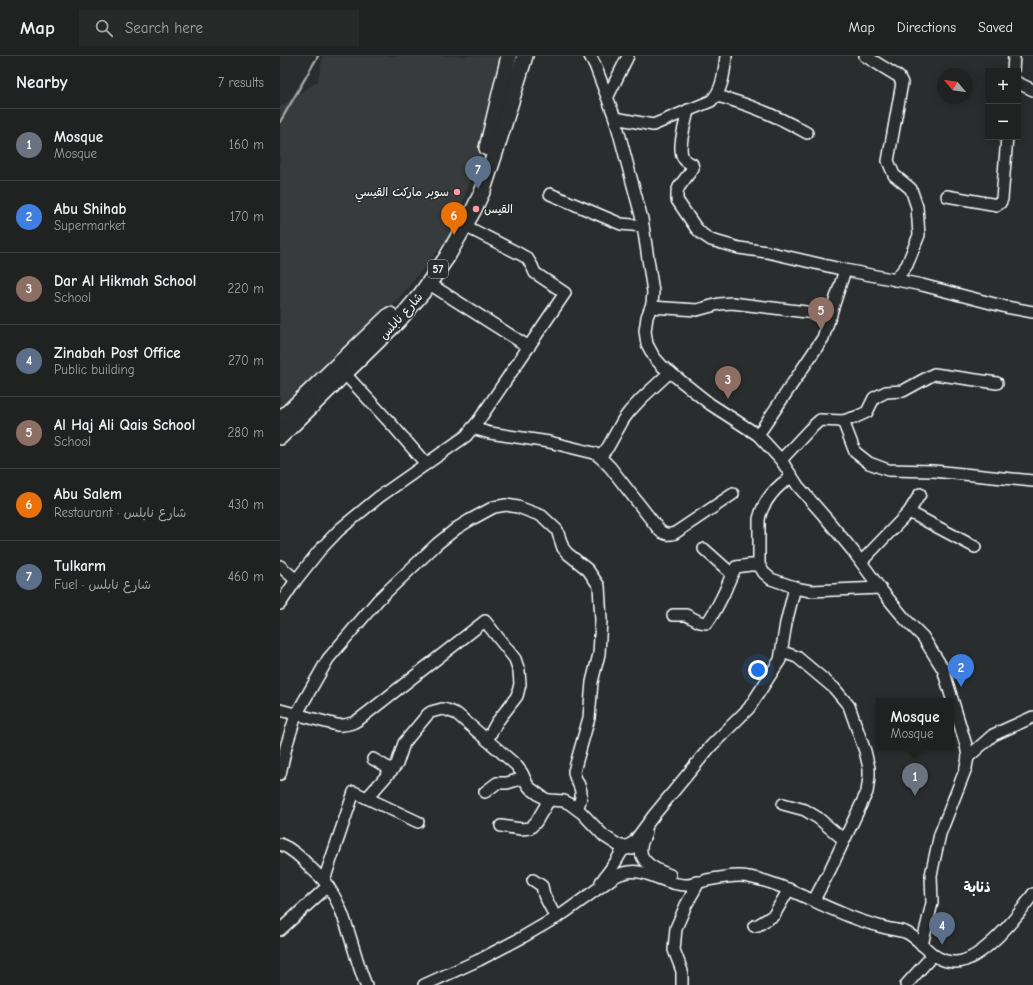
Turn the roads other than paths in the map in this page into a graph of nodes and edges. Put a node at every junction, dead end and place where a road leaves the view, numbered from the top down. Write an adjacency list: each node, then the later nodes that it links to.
1 (509, 56): 31 (main road, شارع نابلس / 57)
2 (525, 56): 19 (main road, شارع نابلس / 57)
3 (590, 56): 11 (street)
4 (628, 56): 11 (street)
5 (726, 56): 12 (street)
6 (865, 56): 22 (street)
7 (1014, 56): 8 (street)
8 (1013, 68)
9 (1021, 84): 10 (street)
10 (1033, 90)
11 (608, 96): 14 (street)
12 (717, 96): 13 (street); 15 (street)
13 (688, 110): 14 (street); 21 (street)
14 (616, 118): 20 (street)
15 (808, 133)
16 (1007, 140): 18 (street)
17 (550, 194): 20 (street)
18 (947, 196)
19 (465, 226): 23 (main road, شارع نابلس / 57); 27 (street)
20 (643, 226): 24 (street)
21 (845, 270): 22 (street); 26 (street)
22 (895, 280): 25 (street)
23 (428, 283): 27 (street); 29 (main road, شارع نابلس / 57)
24 (651, 307): 26 (street); 28 (street)
25 (1033, 312)
26 (831, 315): 34 (street)
27 (529, 347): 33 (street)
28 (670, 372): 34 (street); 36 (street)
29 (345, 374): 35 (main road, شارع نابلس / 57); 38 (street)
30 (997, 383): 32 (street)
31 (280, 420)
32 (843, 421): 37 (street); 40 (street)
33 (472, 428): 36 (street); 38 (street)
34 (758, 435): 37 (street)
35 (280, 437)
36 (600, 457): 41 (street)
37 (781, 460): 39 (street)
38 (426, 464): 50 (street)
39 (792, 478): 46 (street); 47 (street)
40 (1033, 481)
41 (733, 494)
42 (920, 494): 43 (street)
43 (909, 512): 44 (street); 46 (street)
44 (975, 547)
45 (704, 549): 49 (street)
46 (861, 562): 52 (street)
47 (760, 565): 49 (street); 51 (street)
48 (280, 566): 50 (street)
49 (732, 574): 54 (street)
50 (296, 580): 53 (street)
51 (795, 587): 52 (street); 55 (street)
52 (880, 588): 56 (street)
53 (280, 604)
54 (673, 615)
55 (782, 652): 71 (street); 76 (street)
56 (952, 698)
57 (954, 705): 62 (street)
58 (280, 710): 59 (street)
59 (296, 715): 61 (street); 65 (street); 72 (street)
60 (1033, 716): 62 (street)
61 (487, 740): 64 (street); 66 (street)
62 (968, 757): 90 (street)
63 (373, 759): 64 (street)
64 (392, 770): 68 (street)
65 (280, 774)
66 (524, 778): 67 (street); 69 (street)
67 (485, 792)
68 (367, 798): 73 (street); 82 (street)
69 (549, 800): 72 (street); 74 (street)
70 (784, 804): 76 (street)
71 (662, 806): 75 (street); 81 (street)
72 (577, 809): 75 (street)
73 (418, 822)
74 (501, 826)
75 (600, 832): 78 (street)
76 (844, 840): 86 (street)
77 (280, 844): 82 (street)
78 (615, 863): 79 (street); 84 (street)
79 (622, 873): 81 (street); 84 (street)
80 (533, 880): 87 (street)
81 (699, 882): 83 (street); 95 (street)
82 (326, 883): 89 (street); 93 (street)
83 (789, 890): 86 (street); 88 (street)
84 (594, 892): 87 (street)
85 (1033, 894): 91 (street)
86 (814, 900): 90 (street)
87 (556, 918): 92 (street)
88 (754, 926)
89 (280, 930)
90 (922, 945): 91 (street)
91 (934, 955): 96 (street)
92 (446, 981): 94 (street)
93 (366, 985)
94 (424, 985)
95 (682, 985)
96 (906, 985)

